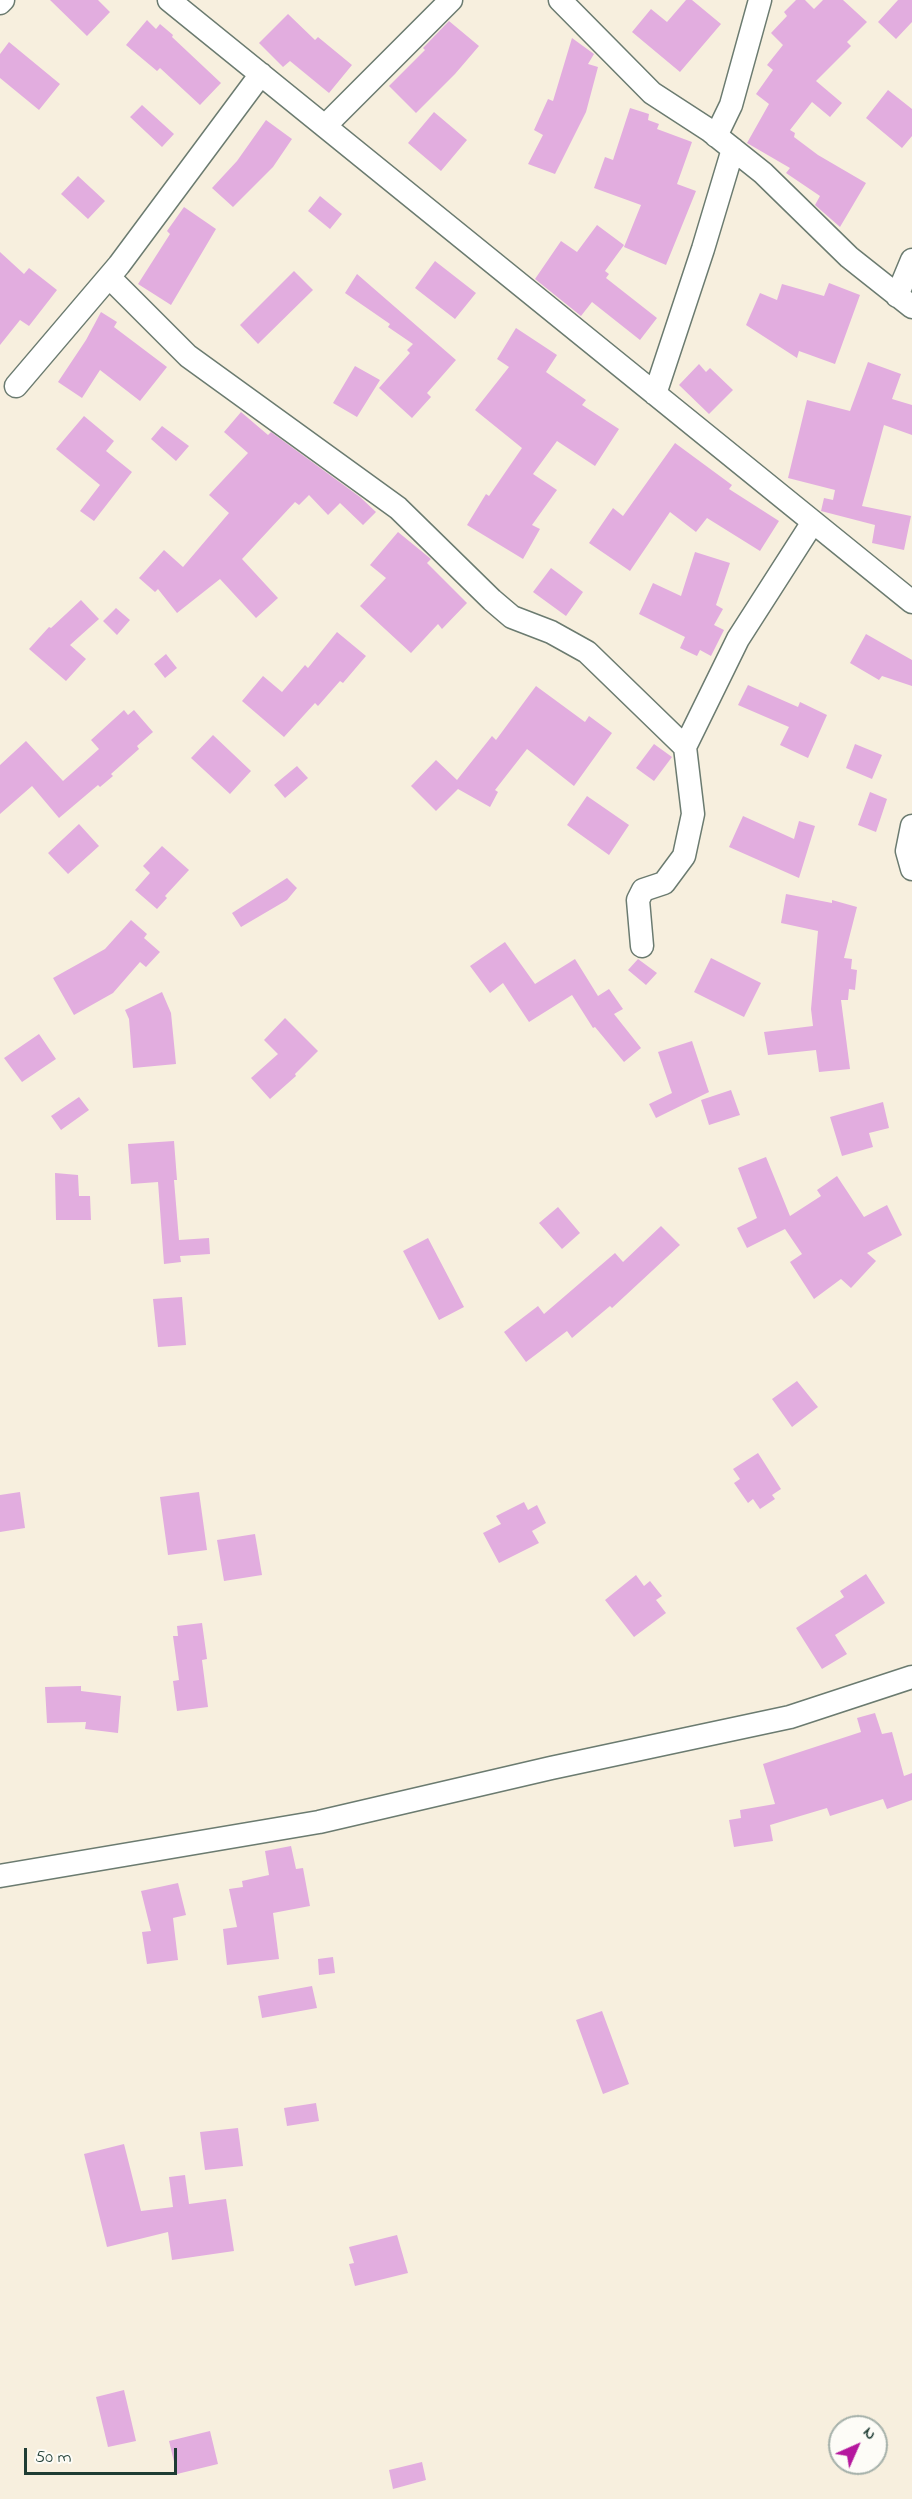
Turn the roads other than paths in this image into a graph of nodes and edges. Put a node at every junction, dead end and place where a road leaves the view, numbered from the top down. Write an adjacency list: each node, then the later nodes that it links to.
1 (169, 0): 5 (street)
2 (451, 0): 6 (street)
3 (560, 0): 7 (street)
4 (760, 0): 7 (street)
5 (261, 74): 6 (street); 9 (street)
6 (325, 126): 12 (street)
7 (725, 142): 10 (street); 12 (street)
8 (912, 260): 10 (street)
9 (109, 277): 11 (street); 15 (street)
10 (904, 301)
11 (16, 386)
12 (655, 394): 13 (street)
13 (813, 522): 14 (street); 15 (street)
14 (912, 602)
15 (685, 747): 18 (street)
16 (912, 826): 17 (street)
17 (912, 868)
18 (642, 946)
19 (912, 1677): 20 (street)
20 (0, 1876)

